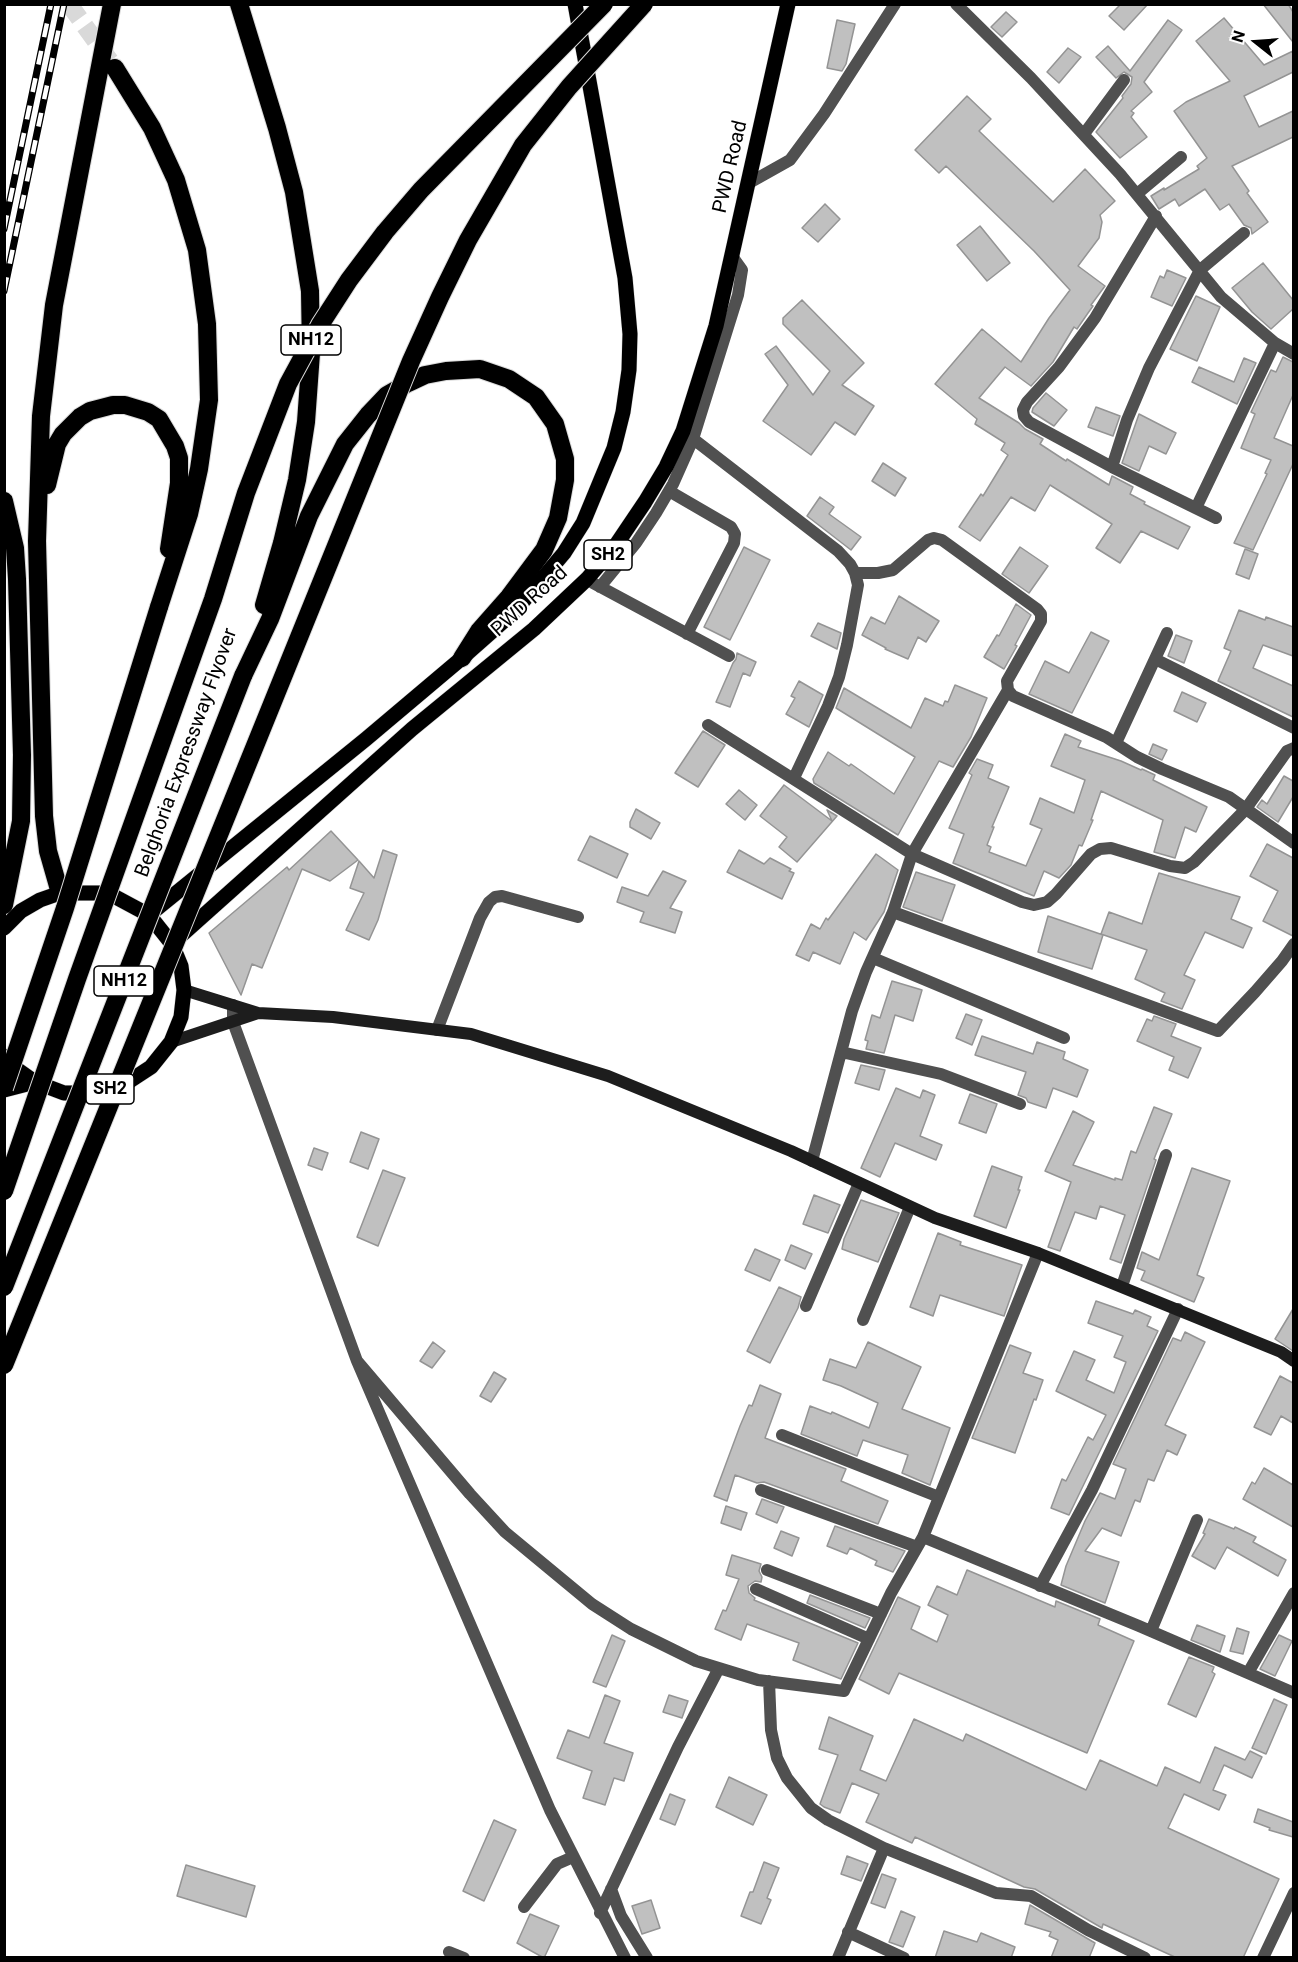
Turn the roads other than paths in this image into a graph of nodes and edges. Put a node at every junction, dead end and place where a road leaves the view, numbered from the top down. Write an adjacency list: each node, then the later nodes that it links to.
1 (112, 4): 26 (highway)
2 (238, 4): 35 (highway, Belghoria Expressway Flyover / NH12)
3 (575, 4): 33 (main road, PWD Road / SH2)
4 (604, 4): 69 (highway, bridge)
5 (644, 4): 79 (highway, bridge)
6 (788, 4): 13 (main road, PWD Road / SH2)
7 (895, 4): 13 (street)
8 (956, 4): 11 (street)
9 (115, 68): 29 (highway)
10 (1124, 80): 11 (street)
11 (1084, 134): 14 (street)
12 (1181, 157): 14 (street)
13 (749, 183): 20 (main road, PWD Road / SH2)
14 (1137, 194): 15 (street)
15 (1156, 216): 17 (street); 21 (street)
16 (1244, 233): 17 (street)
17 (1200, 270): 18 (street); 21 (street)
18 (1275, 343): 19 (street); 24 (street)
19 (1293, 354)
20 (688, 435): 22 (street); 27 (street); 28 (main road, PWD Road / SH2)
21 (1112, 467): 24 (street)
22 (669, 491): 28 (street); 31 (street)
23 (4, 501): 46 (highway)
24 (1196, 508): 25 (street)
25 (1216, 518)
26 (37, 541): 29 (highway); 45 (highway)
27 (855, 573): 36 (street); 41 (street)
28 (593, 583): 31 (street); 51 (main road, PWD Road / SH2)
29 (159, 607): 64 (highway, bridge)
30 (1167, 633): 34 (street)
31 (687, 634): 32 (street)
32 (729, 656)
33 (462, 658): 35 (highway); 48 (main road, PWD Road / SH2)
34 (1155, 659): 38 (street); 39 (street)
35 (243, 676): 73 (highway, Belghoria Expressway Flyover / NH12, bridge)
36 (1008, 690): 39 (street); 44 (street)
37 (708, 725): 41 (street)
38 (1293, 728)
39 (1116, 743): 42 (street)
40 (1293, 748): 42 (street)
41 (794, 778): 44 (street)
42 (1245, 810): 43 (street); 44 (street)
43 (1293, 843)
44 (912, 854): 47 (street)
45 (60, 893): 48 (main road, SH2); 50 (main road, SH2)
46 (4, 905)
47 (893, 912): 52 (street); 53 (street)
48 (149, 915): 51 (main road, SH2)
49 (578, 917): 58 (street)
50 (4, 928)
51 (172, 944): 54 (main road, SH2)
52 (1293, 944)
53 (873, 958): 59 (street); 61 (street)
54 (184, 990): 55 (street); 60 (main road, SH2)
55 (233, 1005): 56 (street); 57 (street)
56 (258, 1013): 57 (street); 58 (street)
57 (233, 1022): 60 (street); 77 (street)
58 (437, 1030): 67 (street)
59 (1064, 1038)
60 (171, 1042): 63 (main road, SH2)
61 (841, 1052): 65 (street); 67 (street)
62 (4, 1056): 63 (main road, SH2)
63 (35, 1082): 64 (main road)
64 (4, 1089)
65 (1020, 1104)
66 (1166, 1155): 72 (street)
67 (812, 1161): 68 (street)
68 (859, 1183): 70 (street); 74 (street)
69 (4, 1191)
70 (910, 1207): 71 (street); 76 (street)
71 (1038, 1253): 72 (street); 82 (street)
72 (1122, 1286): 75 (street)
73 (4, 1287)
74 (806, 1306)
75 (1178, 1309): 78 (street); 86 (street)
76 (863, 1320)
77 (357, 1360): 92 (street); 97 (street)
78 (1293, 1361)
79 (4, 1365)
80 (782, 1435): 82 (street)
81 (761, 1490): 84 (street)
82 (939, 1497): 84 (street)
83 (1197, 1520): 90 (street)
84 (920, 1542): 86 (street); 89 (street)
85 (767, 1570): 89 (street)
86 (1040, 1586): 90 (street)
87 (756, 1589): 91 (street)
88 (1293, 1593): 93 (street)
89 (881, 1614): 91 (street)
90 (1151, 1631): 93 (street)
91 (869, 1639): 94 (street)
92 (719, 1668): 94 (street); 98 (street)
93 (1248, 1673): 95 (street)
94 (769, 1681): 96 (street)
95 (1293, 1693)
96 (884, 1848): 102 (street); 109 (street)
97 (573, 1857): 100 (street); 101 (street)
98 (611, 1889): 101 (street); 107 (street)
99 (1293, 1893): 110 (street)
100 (524, 1907)
101 (600, 1913): 106 (street)
102 (848, 1932): 104 (street); 108 (street)
103 (449, 1952): 105 (street)
104 (899, 1956)
105 (464, 1958)
106 (625, 1958)
107 (647, 1958)
108 (838, 1958)
109 (1144, 1958)
110 (1263, 1958)

